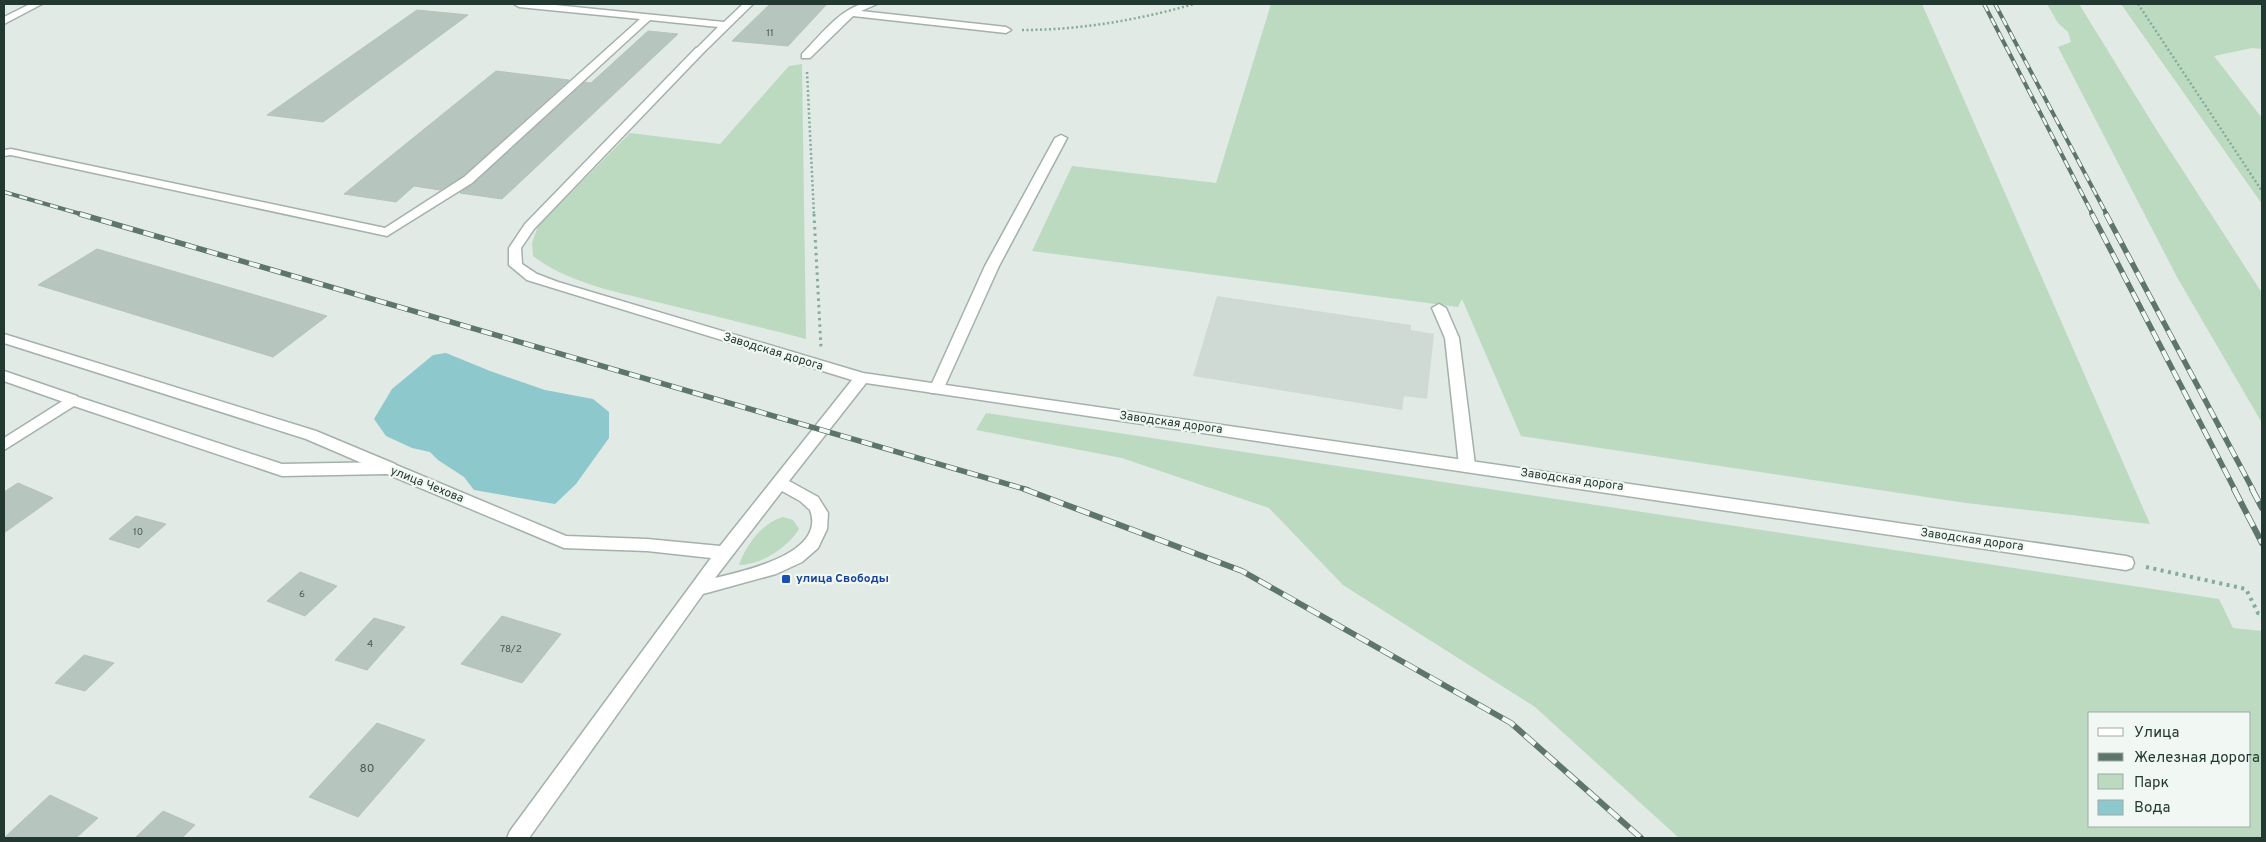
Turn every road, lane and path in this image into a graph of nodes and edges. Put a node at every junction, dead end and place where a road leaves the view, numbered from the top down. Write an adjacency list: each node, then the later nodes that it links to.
1 (37, 4): 9 (street)
2 (519, 4): 8 (street)
3 (748, 4): 10 (street)
4 (872, 4): 7 (street)
5 (1194, 4): 11 (path)
6 (2138, 4): 15 (path)
7 (850, 13): 11 (street); 12 (street)
8 (648, 17): 10 (street); 14 (street)
9 (4, 21)
10 (726, 25): 18 (street, Заводская дорога)
11 (1006, 30)
12 (806, 56): 18 (path)
13 (1061, 138): 21 (street)
14 (4, 153)
15 (2262, 191)
16 (1439, 308): 24 (street)
17 (4, 338): 25 (street)
18 (822, 367): 20 (street, Заводская дорога)
19 (4, 376): 22 (street, улица Чехова)
20 (862, 378): 21 (street, Заводская дорога); 26 (street)
21 (936, 390): 24 (street, Заводская дорога)
22 (72, 400): 23 (street); 25 (street, улица Чехова)
23 (4, 445)
24 (1467, 465): 28 (street, Заводская дорога)
25 (389, 468): 27 (street, улица Чехова)
26 (780, 484): 27 (street); 30 (street)
27 (724, 553): 30 (street)
28 (2126, 563)
29 (2145, 567): 31 (path)
30 (698, 589): 32 (street)
31 (2262, 614)
32 (517, 838)

